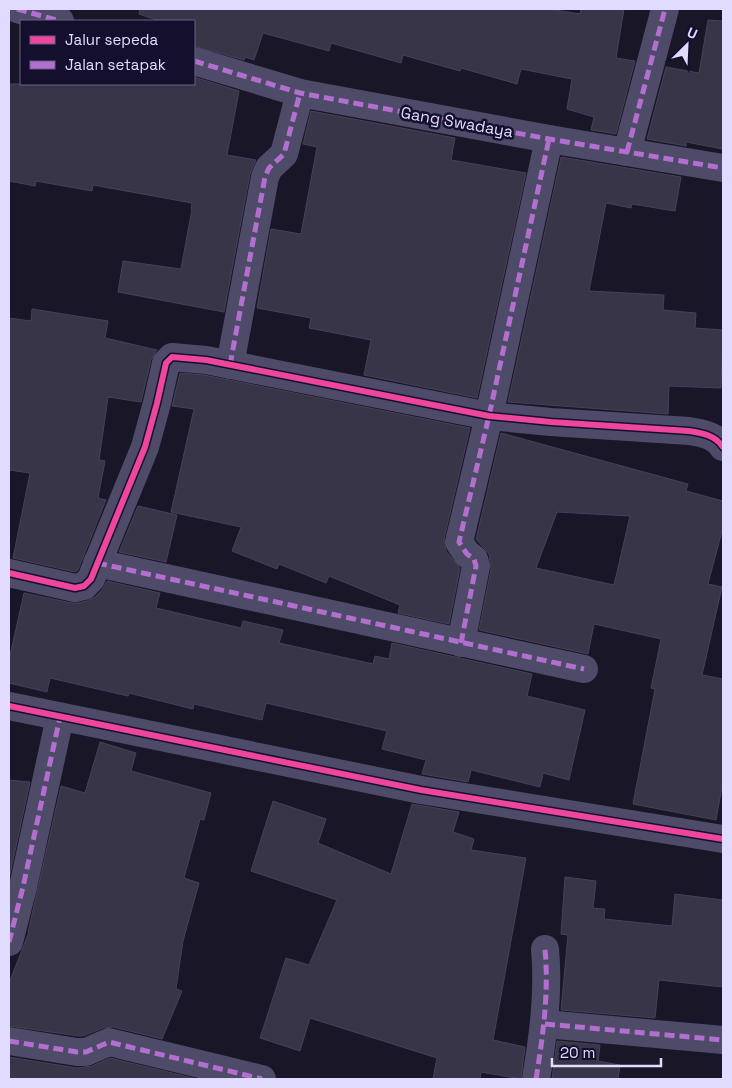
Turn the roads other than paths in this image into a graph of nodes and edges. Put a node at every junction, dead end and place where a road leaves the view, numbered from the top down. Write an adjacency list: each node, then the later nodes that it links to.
1 (17, 9): 3 (street)
2 (665, 9): 7 (street)
3 (56, 20)
4 (195, 61): 5 (street, Gang Swadaya)
5 (300, 93): 6 (street, Gang Swadaya); 9 (street)
6 (549, 139): 7 (street, Gang Swadaya); 10 (street)
7 (627, 152): 8 (street, Gang Swadaya)
8 (723, 168)
9 (230, 365): 10 (street); 12 (street)
10 (489, 416): 11 (street); 14 (street)
11 (723, 447)
12 (98, 563): 13 (street); 14 (street)
13 (9, 573)
14 (462, 643): 15 (street)
15 (584, 669)
16 (9, 706): 17 (street)
17 (60, 718): 18 (street); 19 (street)
18 (723, 839)
19 (9, 942)
20 (545, 949): 21 (street)
21 (545, 1024): 22 (street); 25 (street)
22 (723, 1040)
23 (9, 1041): 24 (street)
24 (262, 1079)
25 (536, 1079)

